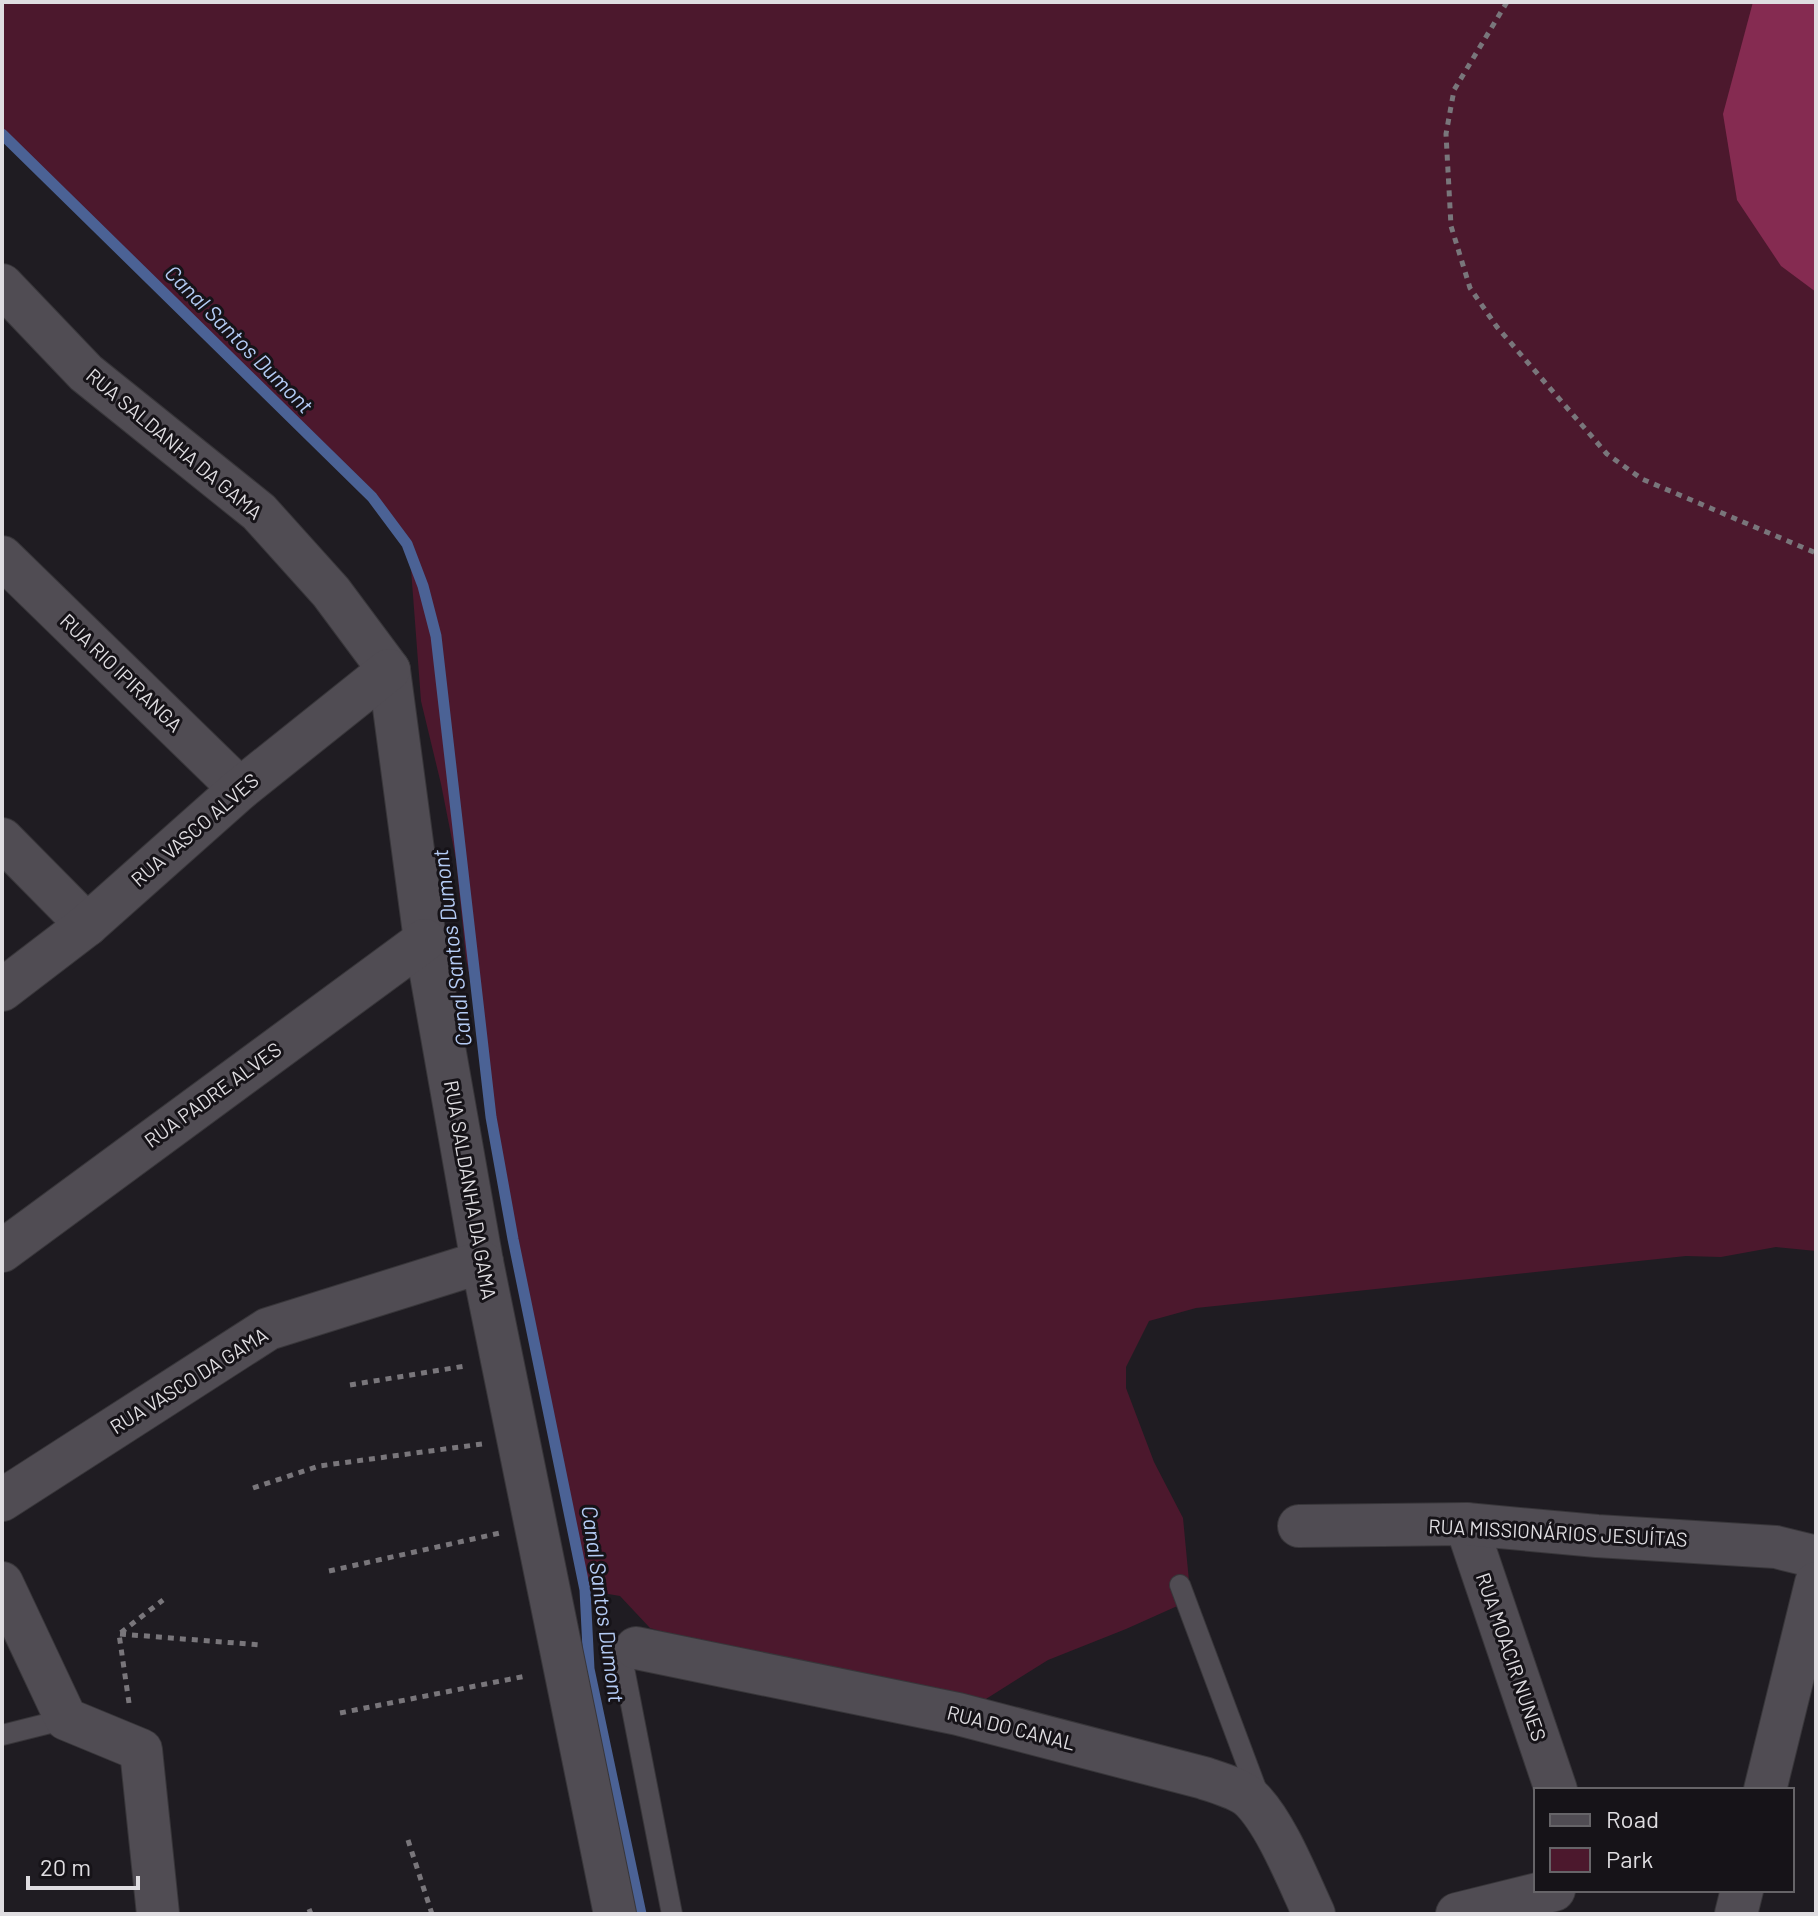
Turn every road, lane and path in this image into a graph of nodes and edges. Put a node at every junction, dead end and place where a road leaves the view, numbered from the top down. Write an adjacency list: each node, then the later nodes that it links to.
1 (1507, 2): 3 (path)
2 (2, 285): 5 (street, RUA SALDANHA DA GAMA)
3 (1816, 553)
4 (2, 557): 6 (street, RUA RIO IPIRANGA)
5 (389, 670): 6 (street, RUA VASCO ALVES); 9 (street, RUA SALDANHA DA GAMA)
6 (240, 789): 8 (street, RUA VASCO ALVES)
7 (2, 839): 8 (street)
8 (87, 925): 10 (street, RUA VASCO ALVES)
9 (425, 940): 11 (street, RUA PADRE ALVES); 12 (street, RUA SALDANHA DA GAMA)
10 (2, 990)
11 (2, 1251)
12 (482, 1262): 13 (street, RUA SALDANHA DA GAMA); 17 (street, RUA VASCO DA GAMA)
13 (502, 1360): 14 (path); 15 (street, RUA SALDANHA DA GAMA)
14 (350, 1385)
15 (519, 1439): 16 (path); 19 (street, RUA SALDANHA DA GAMA)
16 (253, 1488)
17 (2, 1500)
18 (1466, 1524): 20 (street, RUA MISSIONÁRIOS JESUÍTAS); 21 (street, RUA MISSIONÁRIOS JESUÍTAS); 35 (street, RUA MOACIR NUNES)
19 (536, 1525): 22 (path); 30 (street, RUA SALDANHA DA GAMA)
20 (1299, 1526)
21 (1816, 1557)
22 (329, 1571)
23 (2, 1583): 32 (street)
24 (1816, 1583): 36 (street)
25 (1180, 1585): 37 (lane)
26 (163, 1600): 27 (path)
27 (119, 1634): 28 (path); 34 (path)
28 (261, 1645)
29 (636, 1648): 37 (street, RUA DO CANAL); 44 (lane)
30 (566, 1668): 31 (path); 43 (street, RUA SALDANHA DA GAMA)
31 (340, 1713)
32 (66, 1719): 33 (lane); 34 (street)
33 (2, 1735)
34 (141, 1750): 41 (street)
35 (1555, 1788)
36 (1765, 1788)
37 (1269, 1822): 45 (street, RUA DO CANAL)
38 (408, 1840): 42 (path)
39 (1546, 1892): 46 (street)
40 (1742, 1892): 47 (street)
41 (158, 1914)
42 (432, 1914)
43 (615, 1914)
44 (672, 1914)
45 (1314, 1914)
46 (1457, 1914)
47 (1736, 1914)

